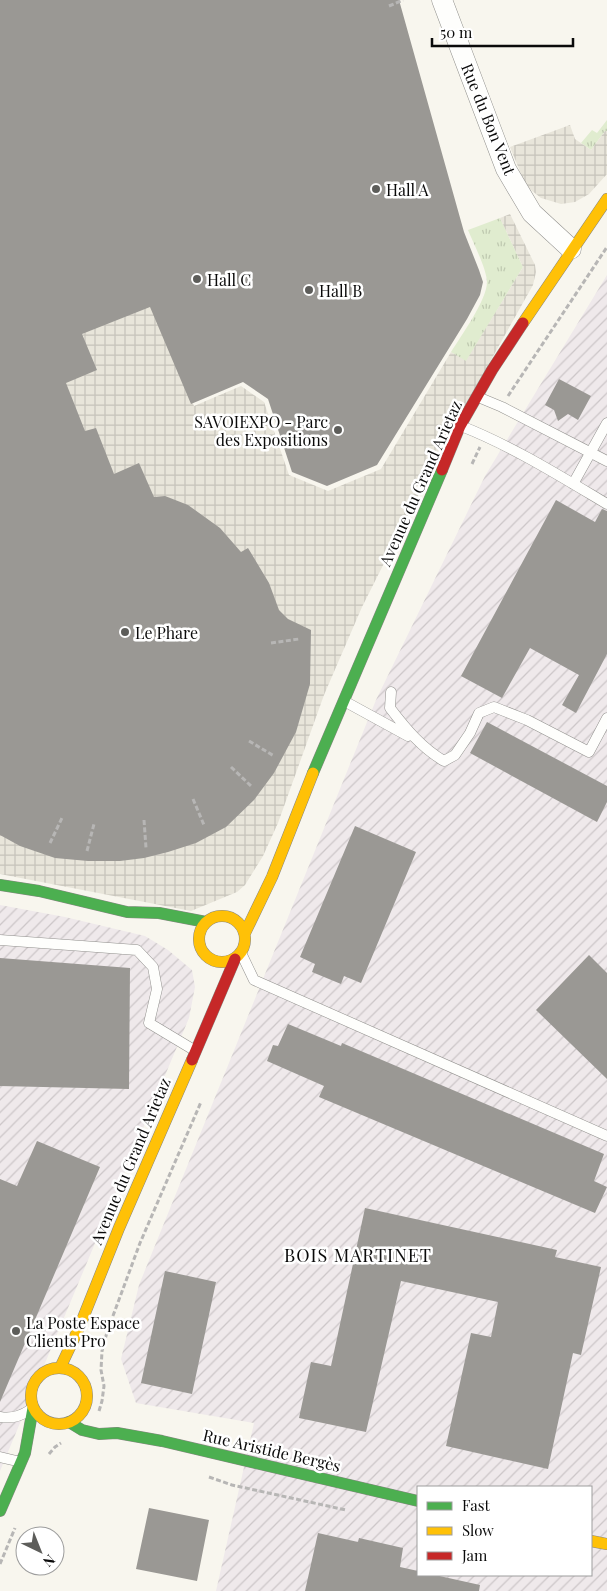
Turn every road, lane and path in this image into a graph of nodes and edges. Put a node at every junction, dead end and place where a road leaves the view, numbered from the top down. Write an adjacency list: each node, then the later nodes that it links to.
1 (403, 0): 3 (path)
2 (442, 0): 6 (street, Rue du Bon Vent)
3 (389, 6)
4 (607, 199): 6 (main road, Avenue du Grand Arietaz)
5 (607, 247): 8 (path)
6 (572, 249): 7 (main road, Avenue du Grand Arietaz)
7 (476, 396): 8 (lane); 10 (main road, Avenue du Grand Arietaz)
8 (502, 407): 12 (lane)
9 (607, 423): 12 (lane)
10 (460, 426): 11 (lane); 20 (main road, Avenue du Grand Arietaz)
11 (485, 435): 14 (path); 15 (lane)
12 (590, 452): 13 (lane); 15 (lane)
13 (607, 461)
14 (469, 470)
15 (574, 484): 16 (lane)
16 (607, 504)
17 (299, 639): 18 (path)
18 (271, 643)
19 (391, 692): 23 (lane)
20 (343, 701): 23 (lane); 28 (main road, Avenue du Grand Arietaz)
21 (607, 718): 23 (lane)
22 (250, 741): 24 (path)
23 (419, 742)
24 (274, 756)
25 (231, 767): 26 (path)
26 (251, 786)
27 (193, 800): 32 (path)
28 (301, 801): 37 (main road, Avenue du Grand Arietaz); 43 (main road, Avenue du Grand Arietaz)
29 (62, 818): 33 (path)
30 (144, 820): 34 (path)
31 (94, 824): 35 (path)
32 (204, 825)
33 (50, 843)
34 (146, 848)
35 (87, 851)
36 (0, 885): 39 (main road)
37 (252, 892)
38 (239, 904): 40 (main road)
39 (126, 912): 41 (main road); 42 (main road)
40 (225, 916): 41 (main road); 43 (main road)
41 (206, 922): 46 (main road)
42 (156, 924)
43 (245, 933): 45 (main road)
44 (0, 940): 50 (lane)
45 (238, 956): 46 (main road); 49 (main road, Avenue du Grand Arietaz); 52 (lane)
46 (206, 957): 47 (main road)
47 (207, 975)
48 (208, 992): 49 (main road)
49 (213, 1008): 50 (main road, Avenue du Grand Arietaz)
50 (194, 1050): 53 (main road, Avenue du Grand Arietaz)
51 (202, 1098): 58 (path)
52 (607, 1136)
53 (79, 1328): 54 (main road, Avenue du Grand Arietaz); 55 (main road, Avenue du Grand Arietaz)
54 (60, 1368): 55 (main road); 57 (main road)
55 (80, 1378): 56 (main road)
56 (87, 1398): 58 (main road); 60 (main road)
57 (33, 1408): 59 (lane); 62 (main road); 66 (main road)
58 (99, 1412): 63 (path)
59 (0, 1417)
60 (69, 1422): 62 (main road); 63 (main road, Rue Aristide Bergès)
61 (106, 1422): 64 (main road)
62 (55, 1424): 66 (main road)
63 (82, 1430): 64 (main road, Rue Aristide Bergès); 67 (path)
64 (118, 1433): 68 (main road, Rue Aristide Bergès)
65 (0, 1457): 66 (lane)
66 (23, 1457): 69 (main road)
67 (44, 1461)
68 (417, 1502)
69 (0, 1511)
70 (19, 1519): 73 (path)
71 (592, 1540): 72 (main road)
72 (607, 1544)
73 (0, 1564)

